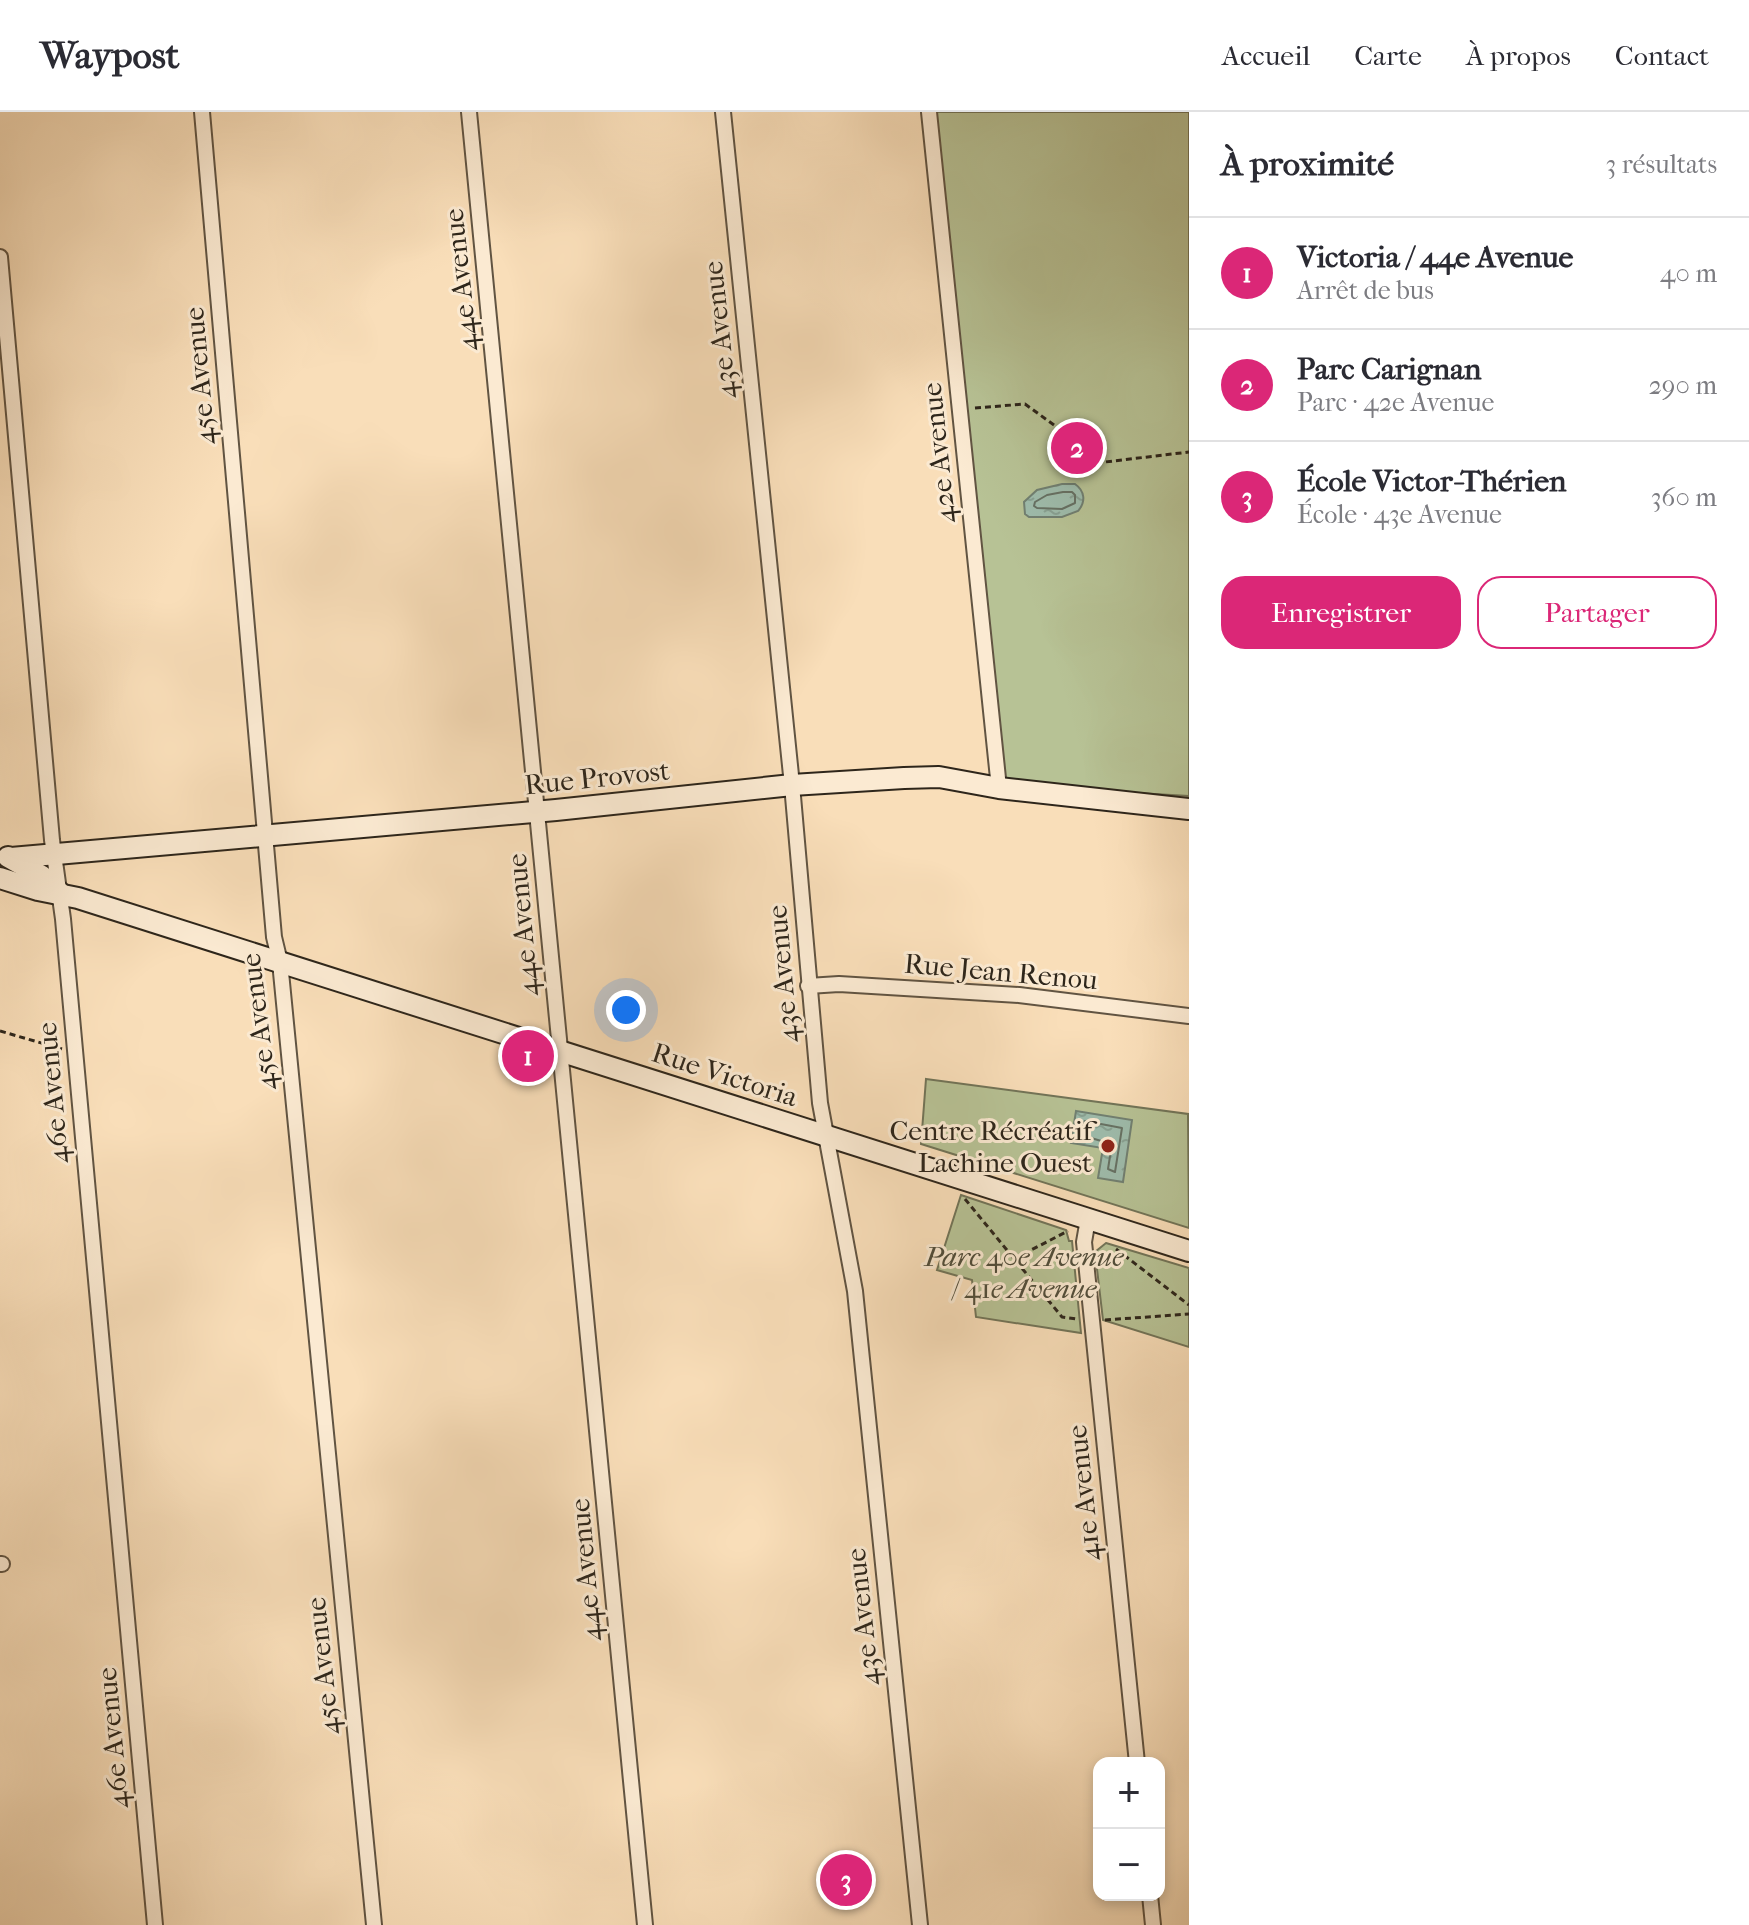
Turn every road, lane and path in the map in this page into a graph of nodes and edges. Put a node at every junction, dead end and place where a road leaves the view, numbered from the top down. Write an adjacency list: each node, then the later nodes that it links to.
1 (202, 112): 12 (street, 45e Avenue)
2 (469, 112): 11 (street, 44e Avenue)
3 (723, 112): 8 (street, 43e Avenue)
4 (929, 112): 6 (street, 42e Avenue)
5 (0, 257): 13 (street, 46e Avenue)
6 (960, 409): 7 (path); 9 (street, 42e Avenue)
7 (1189, 452)
8 (792, 785): 9 (main road, Rue Provost); 11 (main road, Rue Provost); 18 (street, 43e Avenue)
9 (999, 788): 10 (main road, Rue Provost)
10 (1189, 809)
11 (538, 812): 12 (main road, Rue Provost); 21 (street, 44e Avenue)
12 (265, 836): 13 (main road, Rue Provost); 17 (street, 45e Avenue)
13 (54, 854): 14 (main road, Rue Provost); 16 (street, 46e Avenue)
14 (5, 857): 16 (main road, Rue Victoria)
15 (0, 878): 16 (main road, Rue Victoria)
16 (60, 893): 17 (main road, Rue Victoria); 22 (street, 46e Avenue)
17 (280, 962): 21 (main road, Rue Victoria); 37 (street, 45e Avenue)
18 (808, 986): 19 (street, Rue Jean Renou); 23 (street, 43e Avenue)
19 (1189, 1016)
20 (0, 1031): 22 (path)
21 (561, 1052): 23 (main road, Rue Victoria); 38 (street, 44e Avenue)
22 (74, 1053): 36 (street, 46e Avenue)
23 (825, 1136): 25 (main road, Rue Victoria); 39 (street, 43e Avenue)
24 (959, 1193): 29 (path)
25 (1088, 1219): 28 (main road, Rue Victoria); 33 (street, 41e Avenue)
26 (1069, 1231): 29 (path)
27 (1107, 1241): 30 (path)
28 (1189, 1251)
29 (1016, 1261): 32 (path)
30 (1189, 1305)
31 (1189, 1314): 33 (path)
32 (1062, 1317)
33 (1092, 1320): 34 (street, 41e Avenue)
34 (1136, 1757)
35 (1151, 1901): 40 (street)
36 (155, 1925)
37 (374, 1925)
38 (645, 1925)
39 (920, 1925)
40 (1153, 1925)

